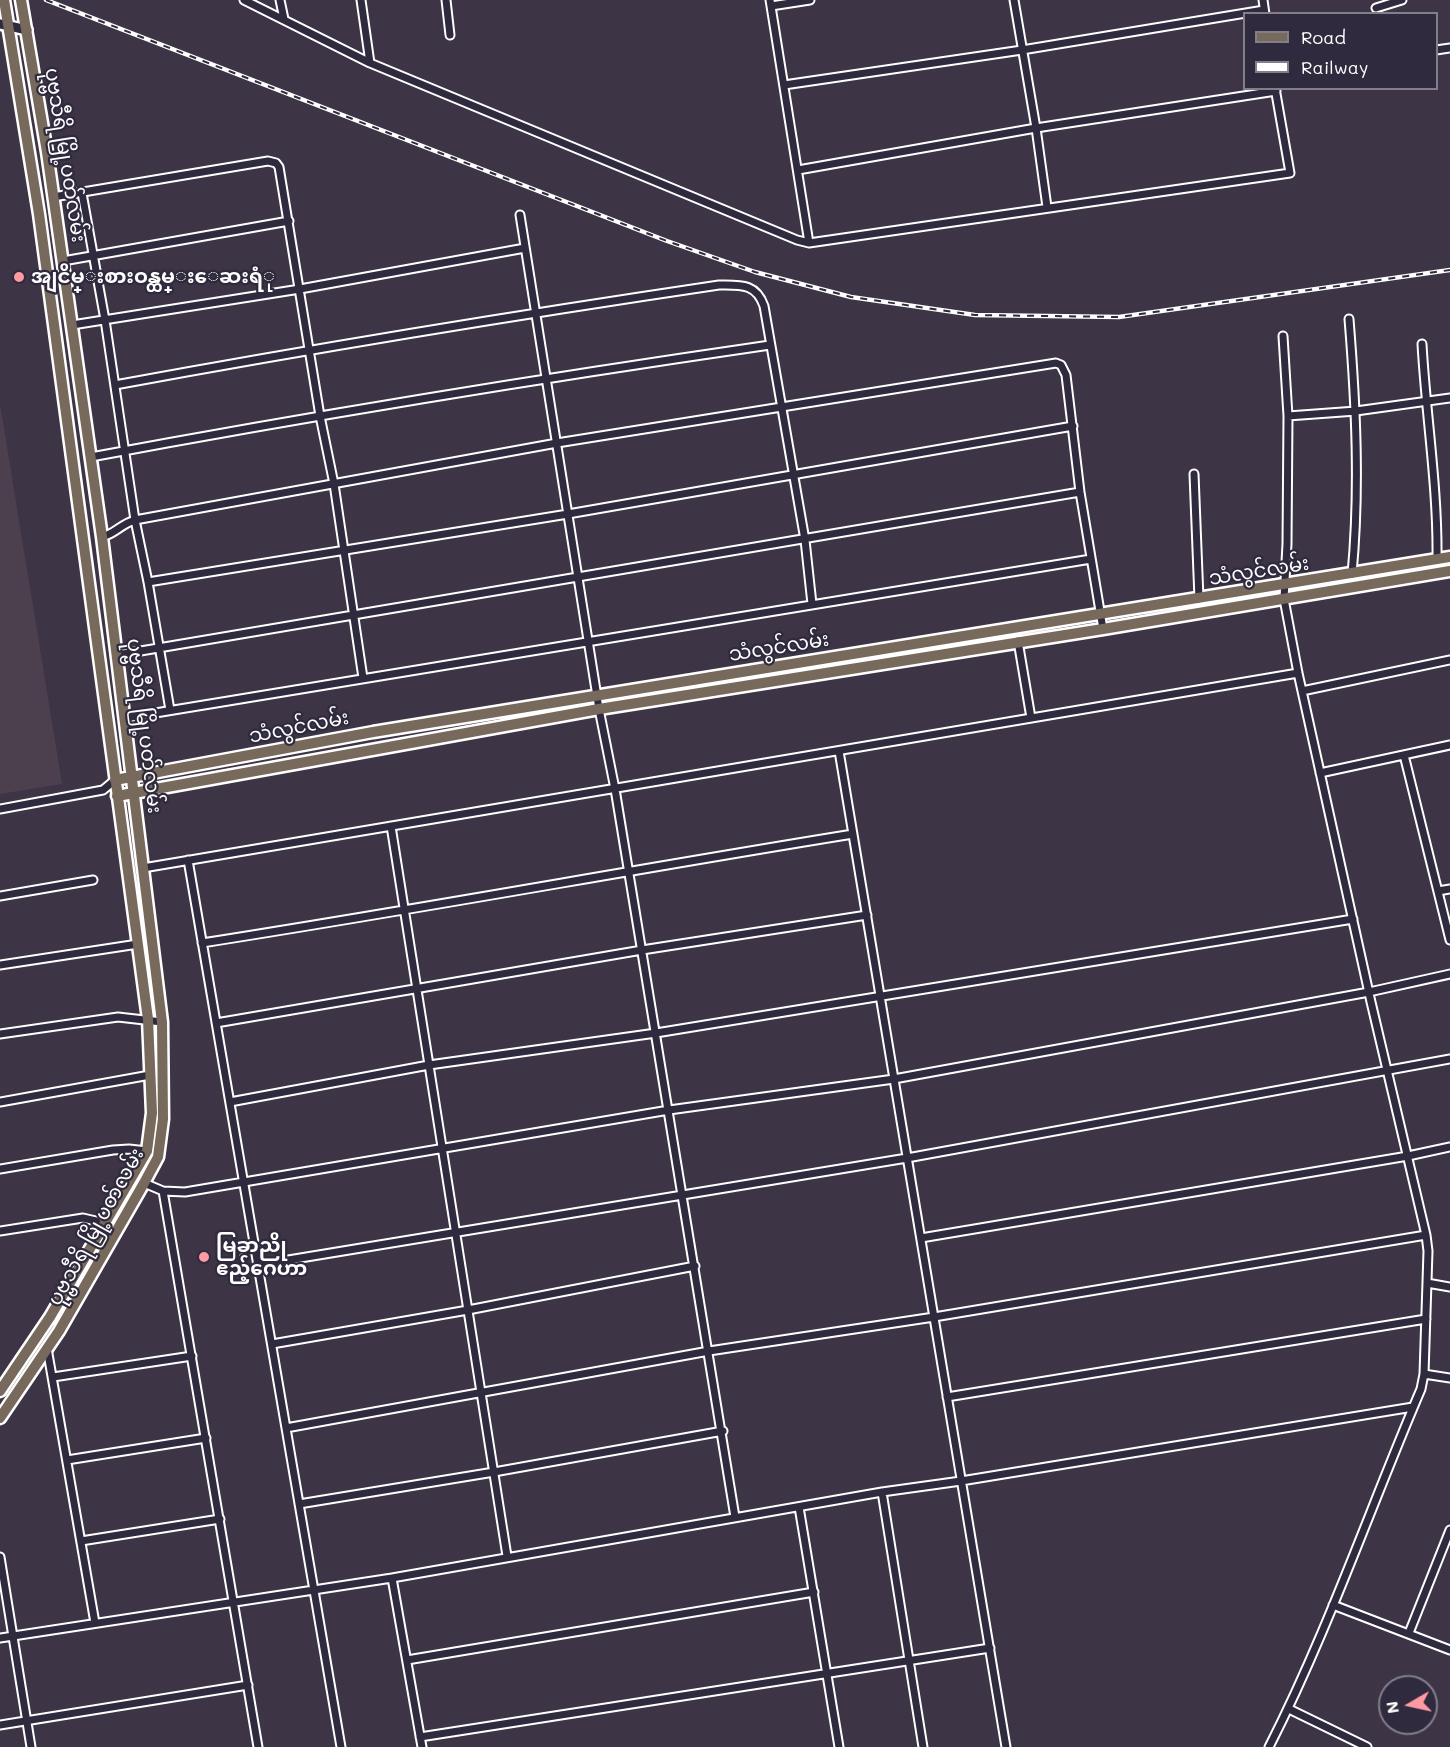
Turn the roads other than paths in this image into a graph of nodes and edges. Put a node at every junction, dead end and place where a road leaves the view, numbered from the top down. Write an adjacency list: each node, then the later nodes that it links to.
1 (4, 0): 16 (main road, ပုဗ္ဗသီရိ မြို့ပတ်လမ်း)
2 (21, 0): 17 (main road, ပုဗ္ဗသီရိ မြို့ပတ်လမ်း)
3 (244, 0): 15 (street)
4 (280, 0): 15 (street)
5 (361, 0): 20 (street)
6 (446, 0): 18 (street)
7 (810, 0): 11 (street)
8 (1014, 0): 19 (street)
9 (1263, 0): 13 (street)
10 (1402, 0): 12 (street)
11 (771, 3): 21 (street)
12 (1376, 8)
13 (1264, 12)
14 (1243, 15): 19 (street)
15 (284, 19): 20 (street)
16 (4, 25): 17 (main road); 96 (main road, ပုဗ္ဗသီရိ မြို့ပတ်လမ်း)
17 (27, 30): 26 (main road, ပုဗ္ဗသီရိ မြို့ပတ်လမ်း)
18 (450, 35)
19 (1022, 50): 21 (street); 23 (street)
20 (370, 63): 30 (street)
21 (784, 85): 24 (street)
22 (1276, 90): 23 (street); 27 (street)
23 (1036, 128): 24 (street); 27 (street)
24 (798, 170): 30 (street)
25 (82, 193): 26 (street); 29 (street); 32 (street)
26 (53, 197): 33 (main road, ပုဗ္ဗသီရိ မြို့ပတ်လမ်း)
27 (1047, 207): 30 (street)
28 (520, 215): 31 (street)
29 (289, 221): 32 (street); 34 (street)
30 (809, 243)
31 (525, 248): 34 (street); 35 (street)
32 (93, 256): 33 (street); 37 (street)
33 (63, 261): 38 (main road, ပုဗ္ဗသီရိ မြို့ပတ်လမ်း)
34 (300, 289): 37 (street); 42 (street)
35 (536, 312): 41 (street); 42 (street); 43 (street)
36 (1349, 319): 48 (street)
37 (105, 320): 38 (street); 44 (street)
38 (72, 325): 54 (main road, ပုဗ္ဗသီရိ မြို့ပတ်လမ်း)
39 (1283, 336): 50 (street)
40 (1422, 344): 46 (street)
41 (770, 345): 43 (street); 47 (street)
42 (310, 349): 44 (street); 49 (street)
43 (546, 378): 49 (street); 52 (street)
44 (115, 385): 53 (street)
45 (1450, 398): 46 (street)
46 (1425, 401): 48 (street); 66 (street)
47 (781, 407): 51 (street); 52 (street); 56 (street)
48 (1356, 411): 50 (street); 68 (street)
49 (320, 416): 53 (street); 57 (street)
50 (1288, 416): 71 (street)
51 (1073, 426): 56 (street); 58 (street)
52 (557, 443): 57 (street); 59 (street)
53 (124, 451): 54 (street); 60 (street)
54 (91, 457): 61 (main road, ပုဗ္ဗသီရိ မြို့ပတ်လမ်း)
55 (1194, 474): 72 (street)
56 (793, 475): 59 (street); 62 (street)
57 (334, 484): 60 (street); 63 (street)
58 (1080, 492): 62 (street); 65 (street)
59 (568, 514): 63 (street); 69 (street)
60 (135, 520): 61 (street); 70 (street)
61 (102, 537): 81 (main road, ပုဗ္ဗသီရိ မြို့ပတ်လမ်း)
62 (805, 540): 69 (street); 74 (street)
63 (344, 550): 70 (street); 75 (street)
64 (1450, 557): 66 (main road, သံလွင်လမ်း)
65 (1091, 559): 74 (street); 76 (street)
66 (1437, 560): 68 (main road, သံလွင်လမ်း)
67 (1450, 571): 73 (main road, သံလွင်လမ်း)
68 (1352, 574): 71 (main road, သံလွင်လမ်း)
69 (579, 577): 75 (street); 78 (street)
70 (148, 582): 80 (street)
71 (1285, 585): 72 (main road, သံလွင်လမ်း); 73 (street)
72 (1200, 599): 76 (main road, သံလွင်လမ်း)
73 (1284, 599): 77 (main road, သံလွင်လမ်း); 83 (street)
74 (812, 604): 78 (street)
75 (355, 615): 80 (street); 84 (street)
76 (1101, 615): 77 (street); 86 (main road, သံလွင်လမ်း)
77 (1103, 629): 79 (main road, သံလွင်လမ်း)
78 (589, 641): 84 (street); 86 (street)
79 (1018, 641): 87 (main road, သံလွင်လမ်း); 90 (street)
80 (159, 648): 81 (street); 88 (street)
81 (117, 655): 89 (main road, ပုဗ္ဗသီရိ မြို့ပတ်လမ်း)
82 (1450, 660): 85 (street)
83 (1298, 673): 85 (street); 90 (street)
84 (363, 678): 88 (street)
85 (1302, 691): 94 (street)
86 (598, 694): 87 (street); 95 (main road, သံလွင်လမ်း)
87 (599, 709): 97 (street); 99 (main road, သံလွင်လမ်း)
88 (170, 710): 89 (street)
89 (125, 718): 95 (main road, ပုဗ္ဗသီရိ မြို့ပတ်လမ်း)
90 (1031, 718): 92 (street)
91 (1450, 746): 93 (street)
92 (839, 751): 97 (street); 103 (street)
93 (1404, 755): 94 (street); 109 (street)
94 (1320, 773): 113 (street)
95 (132, 777): 96 (main road, သံလွင်လမ်း); 99 (main road, ပုဗ္ဗသီရိ မြို့ပတ်လမ်း)
96 (115, 780): 98 (street); 100 (main road, ပုဗ္ဗသီရိ မြို့ပတ်လမ်း)
97 (615, 789): 102 (street); 106 (street)
98 (103, 790): 100 (street); 101 (street)
99 (134, 795): 100 (main road, သံလွင်လမ်း); 105 (main road, ပုဗ္ဗသီရိ မြို့ပတ်လမ်း)
100 (117, 796): 116 (main road, ပုဗ္ဗသီရိ မြို့ပတ်လမ်း)
101 (0, 809)
102 (391, 826): 104 (street); 111 (street)
103 (853, 834): 106 (street); 112 (street)
104 (188, 860): 105 (street); 115 (street)
105 (143, 868): 124 (main road, ပုဗ္ဗသီရိ မြို့ပတ်လမ်း)
106 (628, 871): 111 (street); 117 (street)
107 (93, 880): 110 (street)
108 (1450, 889): 109 (street)
109 (1438, 891): 114 (street)
110 (0, 896)
111 (404, 912): 115 (street); 120 (street)
112 (867, 915): 117 (street); 122 (street)
113 (1353, 919): 121 (street); 122 (street)
114 (1450, 940)
115 (202, 943): 125 (street)
116 (138, 944): 118 (street); 123 (main road, ပုဗ္ဗသီရိ မြို့ပတ်လမ်း)
117 (642, 950): 120 (street); 126 (street)
118 (0, 965)
119 (1450, 974): 121 (street)
120 (417, 989): 125 (street); 129 (street)
121 (1369, 992): 130 (street); 132 (street)
122 (880, 996): 126 (street); 132 (street)
123 (148, 1019): 124 (street); 127 (street); 131 (main road, ပုဗ္ဗသီရိ မြို့ပတ်လမ်း)
124 (162, 1022): 143 (main road, ပုဗ္ဗသီရိ မြို့ပတ်လမ်း)
125 (216, 1023): 134 (street)
126 (656, 1033): 129 (street); 135 (street)
127 (0, 1034)
128 (1450, 1059): 130 (street)
129 (429, 1065): 134 (street); 136 (street)
130 (1388, 1071): 139 (street); 140 (street)
131 (150, 1075): 133 (street); 138 (main road, ပုဗ္ဗသီရိ မြို့ပတ်လမ်း)
132 (894, 1079): 135 (street); 140 (street)
133 (0, 1102)
134 (230, 1102): 142 (street)
135 (669, 1110): 136 (street); 145 (street)
136 (442, 1147): 142 (street); 148 (street)
137 (1450, 1147): 139 (street)
138 (147, 1151): 141 (street); 146 (main road, ပုဗ္ဗသီရိ မြို့ပတ်လမ်း)
139 (1408, 1156): 149 (street); 150 (street)
140 (907, 1158): 145 (street); 150 (street)
141 (0, 1168)
142 (244, 1182): 144 (street); 151 (street)
143 (144, 1183): 144 (street); 159 (main road, ပုဗ္ဗသီရိ မြို့ပတ်လမ်း)
144 (163, 1191): 163 (street)
145 (683, 1196): 148 (street); 152 (street)
146 (103, 1228): 147 (street); 158 (main road, ပုဗ္ဗသီရိ မြို့ပတ်လမ်း)
147 (0, 1231)
148 (456, 1233): 151 (street); 155 (street)
149 (1426, 1235): 153 (street); 156 (street)
150 (921, 1239): 156 (street)
151 (258, 1265): 160 (street)
152 (695, 1266): 155 (street); 162 (street)
153 (1427, 1282): 154 (street); 157 (street)
154 (1450, 1287)
155 (468, 1310): 160 (street); 168 (street)
156 (934, 1317): 162 (street); 169 (street)
157 (1426, 1319): 164 (street); 169 (street)
158 (45, 1324): 159 (main road); 167 (main road, ပုဗ္ဗသီရိ မြို့ပတ်လမ်း)
159 (59, 1331): 161 (main road, ပုဗ္ဗသီရိ မြို့ပတ်လမ်း)
160 (272, 1344): 172 (street)
161 (47, 1348): 165 (street); 171 (main road, ပုဗ္ဗသီရိ မြို့ပတ်လမ်း)
162 (709, 1351): 168 (street); 173 (street)
163 (192, 1356): 165 (street); 174 (street)
164 (1424, 1374): 166 (street); 170 (street)
165 (53, 1377): 175 (street)
166 (1450, 1378)
167 (0, 1391)
168 (481, 1393): 172 (street); 176 (street)
169 (947, 1397): 177 (street)
170 (1413, 1407): 177 (street); 191 (street)
171 (0, 1418)
172 (286, 1428): 179 (street)
173 (723, 1431): 176 (street); 181 (street)
174 (206, 1438): 175 (street); 182 (street)
175 (67, 1460): 184 (street)
176 (494, 1472): 179 (street); 185 (street)
177 (961, 1481): 178 (street); 196 (street)
178 (882, 1492): 180 (street); 199 (street)
179 (299, 1504): 188 (street)
180 (800, 1507): 181 (street); 189 (street)
181 (735, 1517): 185 (street)
182 (220, 1519): 184 (street); 190 (street)
183 (1450, 1530): 193 (street)
184 (81, 1541): 192 (street)
185 (507, 1556): 187 (street)
186 (0, 1557): 194 (street)
187 (392, 1578): 188 (street); 198 (street)
188 (315, 1590): 190 (street); 209 (street)
189 (814, 1592): 198 (street); 200 (street)
190 (235, 1603): 192 (street); 201 (street)
191 (1333, 1605): 193 (street); 202 (street)
192 (95, 1623): 194 (street)
193 (1409, 1634): 197 (street)
194 (12, 1636): 195 (street); 203 (street)
195 (0, 1638)
196 (990, 1648): 199 (street); 213 (street)
197 (1450, 1650)
198 (407, 1660): 205 (street)
199 (909, 1660): 200 (street); 212 (street)
200 (828, 1672): 205 (street); 211 (street)
201 (248, 1686): 203 (street); 208 (street)
202 (1288, 1709): 206 (street); 214 (street)
203 (26, 1720): 204 (street); 207 (street)
204 (0, 1725)
205 (420, 1737): 210 (street)
206 (1351, 1744): 215 (street)
207 (31, 1747)
208 (258, 1747)
209 (340, 1747)
210 (422, 1747)
211 (838, 1747)
212 (923, 1747)
213 (1006, 1747)
214 (1269, 1747)
215 (1367, 1747)

